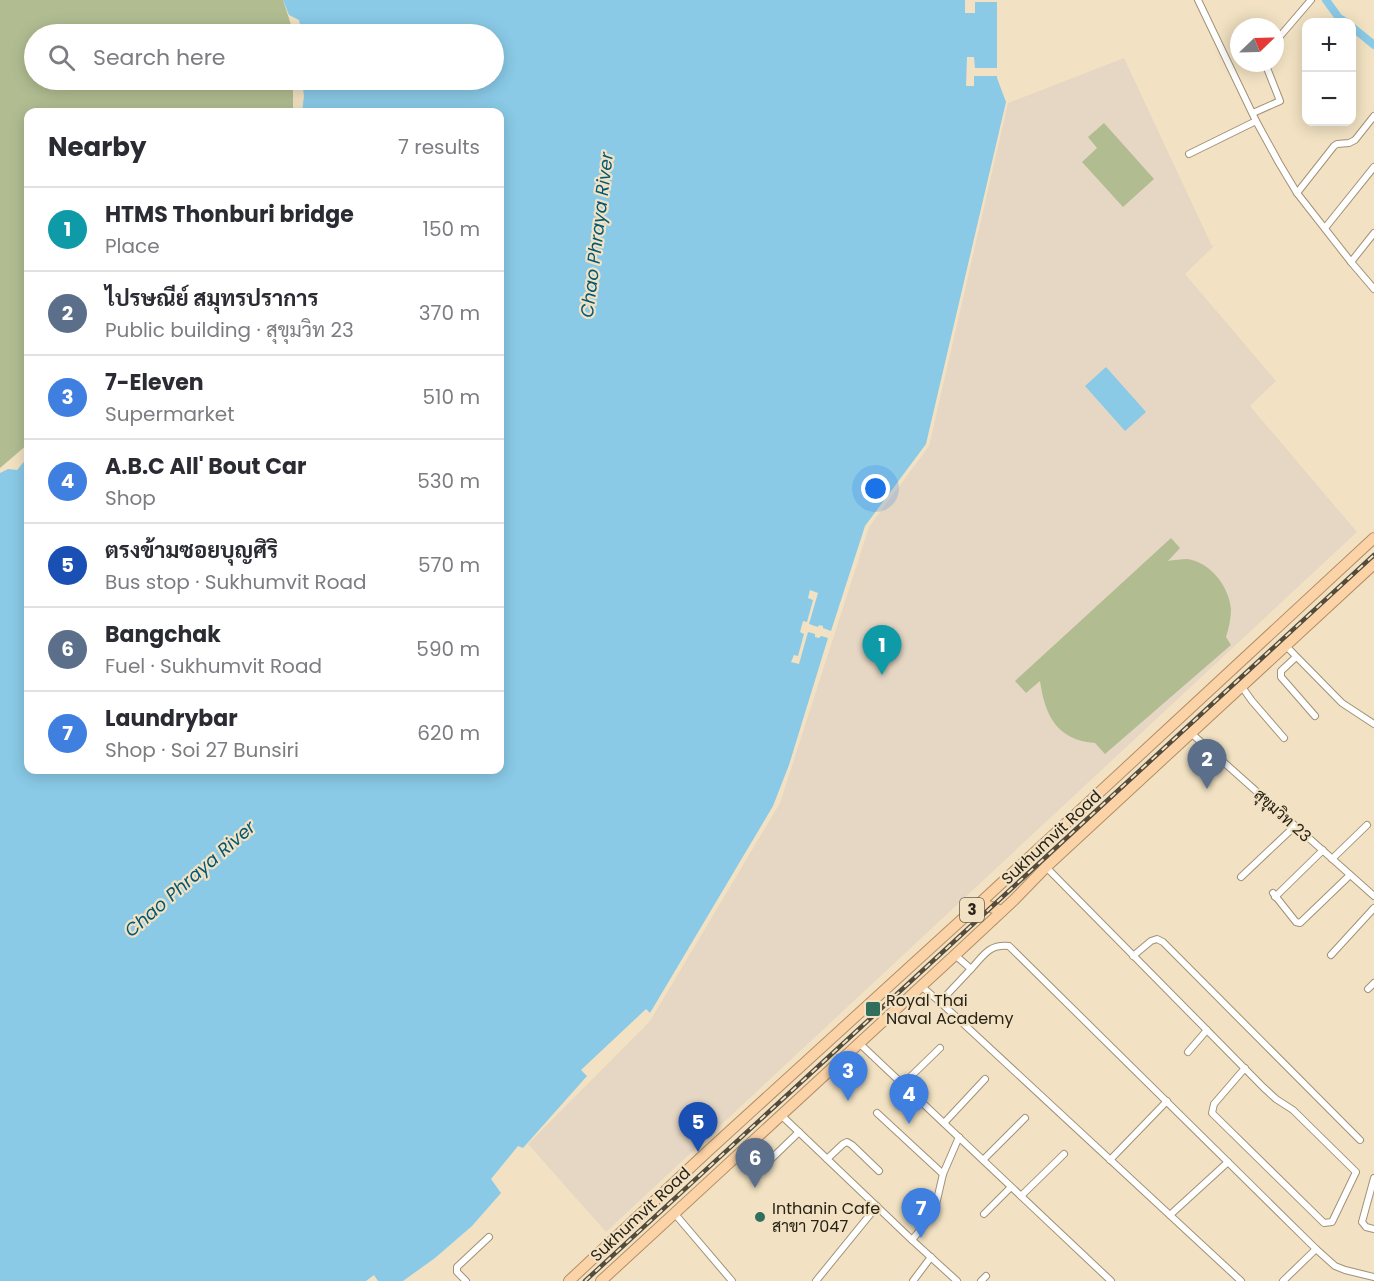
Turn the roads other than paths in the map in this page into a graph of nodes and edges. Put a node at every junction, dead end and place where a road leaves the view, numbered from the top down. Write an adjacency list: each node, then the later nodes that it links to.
1 (1198, 0): 5 (street)
2 (1311, 0): 3 (street)
3 (1284, 32)
4 (1269, 72): 5 (street)
5 (1253, 113): 7 (street)
6 (1374, 116): 10 (street)
7 (1256, 121): 8 (street); 10 (street)
8 (1189, 154)
9 (1374, 167): 11 (street)
10 (1298, 193): 11 (street)
11 (1325, 228): 13 (street)
12 (1374, 234): 13 (street)
13 (1351, 262): 14 (street)
14 (1374, 289)
15 (1374, 538): 31 (highway, Sukhumvit Road / 3)
16 (1374, 564): 17 (highway, Sukhumvit Road / 3)
17 (1286, 646): 18 (street); 19 (highway, Sukhumvit Road / 3)
18 (1296, 657): 20 (street); 21 (street)
19 (1242, 687): 22 (highway, Sukhumvit Road / 3); 23 (street)
20 (1316, 716)
21 (1374, 724)
22 (1192, 734): 25 (street, สุขุมวิท 23); 28 (highway, Sukhumvit Road / 3)
23 (1284, 738)
24 (1367, 825): 27 (street)
25 (1295, 826): 26 (street, สุขุมวิท 23); 30 (street)
26 (1323, 850): 27 (street, สุขุมวิท 23); 29 (street)
27 (1332, 859): 29 (street, สุขุมวิท 23)
28 (1046, 867): 33 (highway, Sukhumvit Road / 3); 39 (street)
29 (1350, 875): 32 (street, สุขุมวิท 23)
30 (1241, 877)
31 (1004, 880): 33 (highway); 34 (highway, Sukhumvit Road / 3)
32 (1374, 896)
33 (1014, 900): 36 (highway, Sukhumvit Road / 3)
34 (980, 903): 36 (highway); 82 (highway, Sukhumvit Road / 3)
35 (1374, 908): 38 (street)
36 (1002, 911): 37 (highway, Sukhumvit Road / 3)
37 (955, 955): 40 (street); 42 (highway, Sukhumvit Road / 3)
38 (1331, 955)
39 (1133, 956): 45 (street); 59 (street)
40 (970, 969): 44 (street); 52 (street)
41 (1374, 983): 43 (street)
42 (921, 986): 44 (street); 46 (highway, Sukhumvit Road / 3)
43 (1368, 989)
44 (940, 1002): 63 (street)
45 (1207, 1030): 48 (street); 49 (street)
46 (859, 1043): 51 (street); 54 (highway, Sukhumvit Road / 3)
47 (940, 1048): 51 (street)
48 (1188, 1052)
49 (1245, 1068): 49 (street)
50 (985, 1079): 56 (street)
51 (903, 1084): 56 (street)
52 (1167, 1101): 63 (street); 65 (street)
53 (877, 1113): 67 (street)
54 (781, 1115): 57 (street); 72 (highway, Sukhumvit Road / 3)
55 (1025, 1118): 62 (street)
56 (944, 1123): 58 (street)
57 (799, 1132): 61 (street); 64 (street)
58 (959, 1137): 62 (street); 67 (street)
59 (1360, 1140)
60 (1064, 1154): 70 (street)
61 (827, 1159): 66 (street); 71 (street)
62 (983, 1160): 69 (street)
63 (1110, 1160): 74 (street)
64 (769, 1161)
65 (1228, 1162): 74 (street); 78 (street)
66 (879, 1171)
67 (943, 1174): 77 (street)
68 (1374, 1178): 75 (street)
69 (1011, 1187): 70 (street); 73 (street)
70 (1021, 1196): 88 (street)
71 (877, 1206): 77 (street); 85 (street)
72 (675, 1214): 83 (highway, Sukhumvit Road / 3); 84 (street)
73 (984, 1214)
74 (1170, 1215): 89 (street)
75 (1374, 1229)
76 (489, 1237): 81 (street)
77 (912, 1240): 79 (street)
78 (1316, 1249): 80 (street); 90 (street)
79 (931, 1257): 86 (street); 87 (street)
80 (1374, 1277)
81 (466, 1281)
82 (569, 1281)
83 (601, 1281)
84 (732, 1281)
85 (816, 1281)
86 (913, 1281)
87 (957, 1281)
88 (1112, 1281)
89 (1241, 1281)
90 (1283, 1281)

